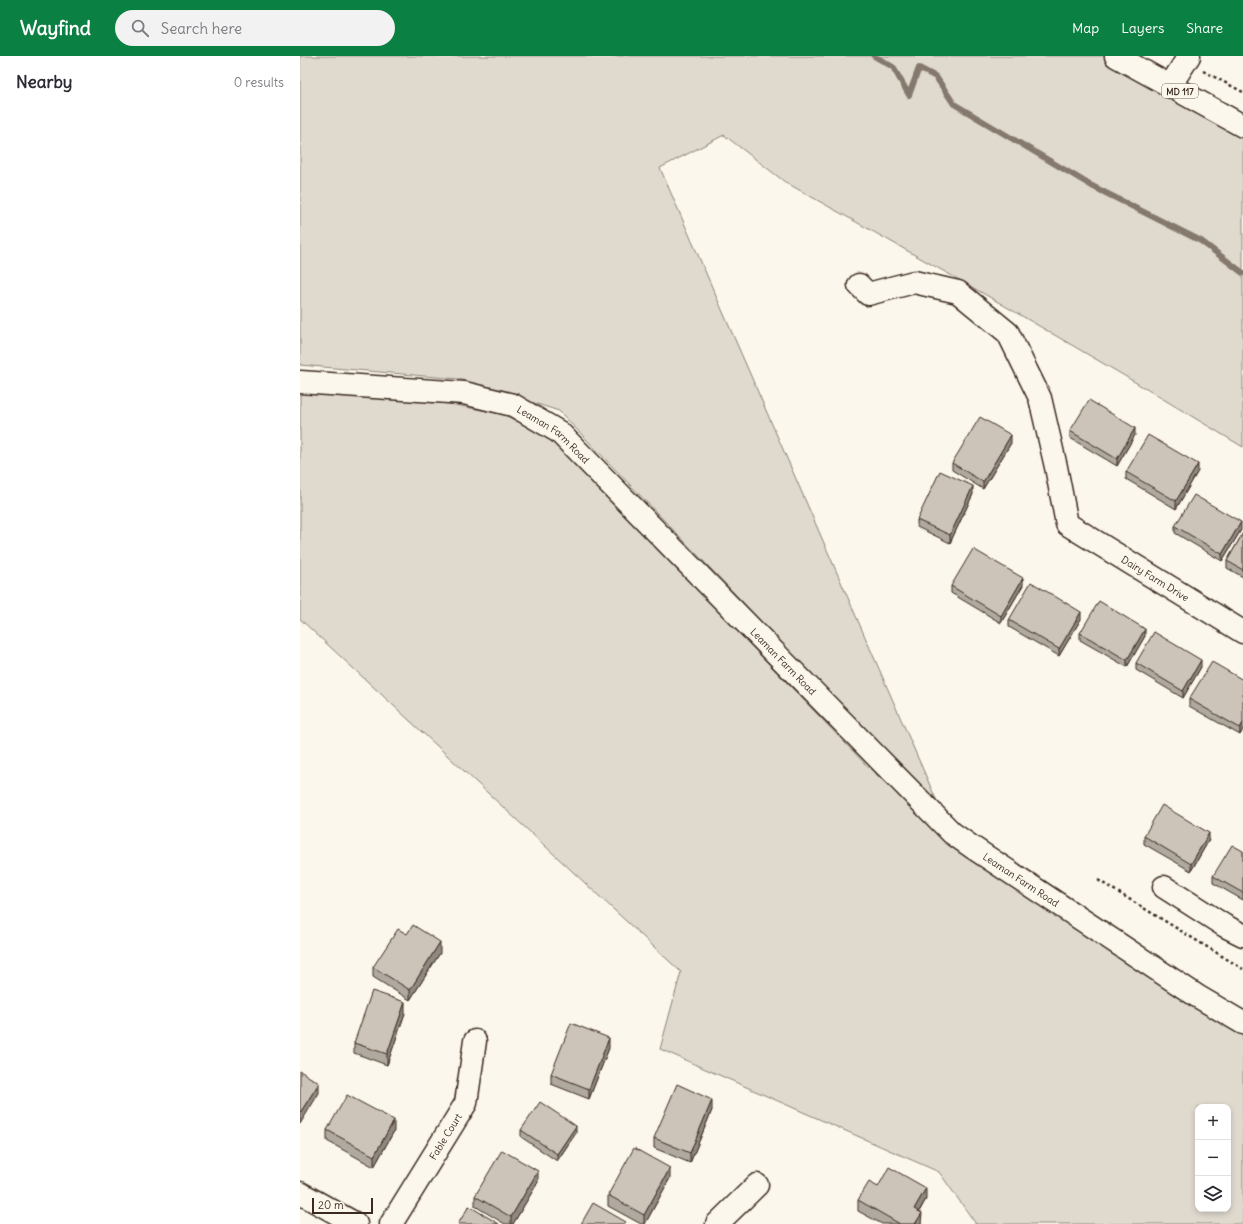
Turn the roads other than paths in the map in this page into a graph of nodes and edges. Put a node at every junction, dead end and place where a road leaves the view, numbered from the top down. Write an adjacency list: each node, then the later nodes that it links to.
1 (1116, 56): 3 (street, MD 117)
2 (1187, 59): 3 (street)
3 (1170, 86): 4 (street, MD 117)
4 (1243, 126)
5 (859, 285): 7 (street, Dairy Farm Drive)
6 (300, 382): 10 (street, Leaman Farm Road)
7 (1243, 632)
8 (1164, 887): 9 (street)
9 (1243, 935)
10 (1243, 1023)
11 (475, 1041): 15 (street, Fable Court)
12 (757, 1185): 16 (street)
13 (300, 1193): 14 (street)
14 (356, 1224)
15 (391, 1224)
16 (717, 1224)

